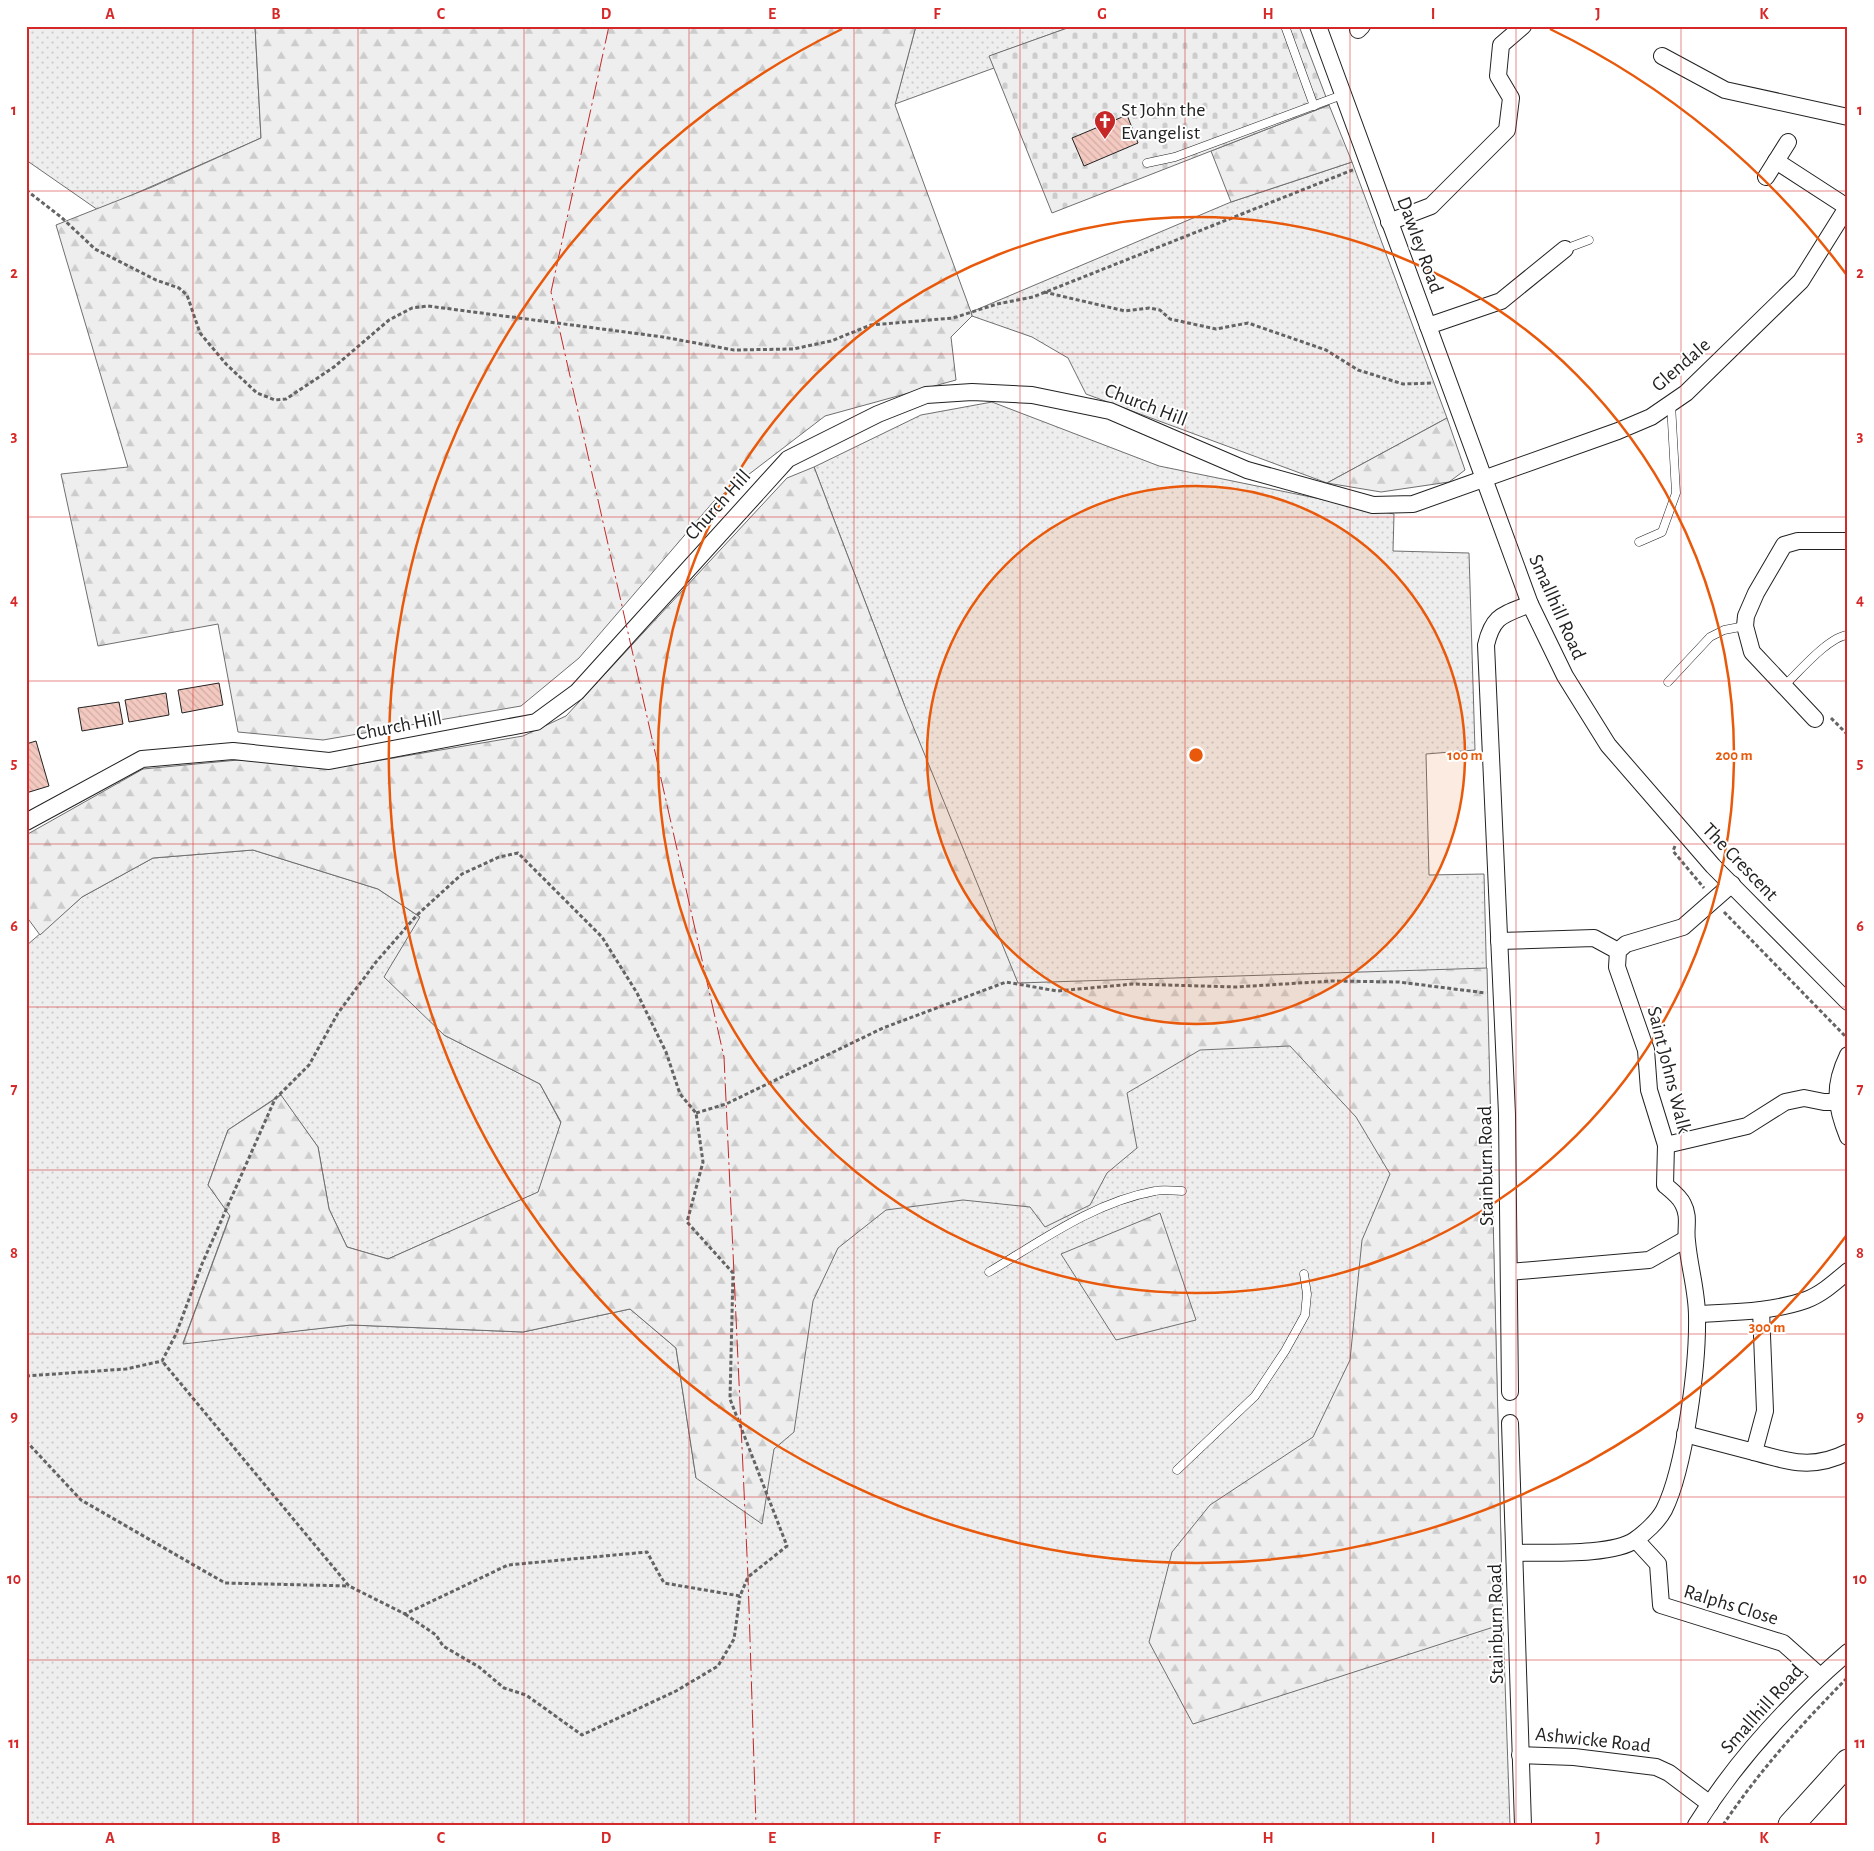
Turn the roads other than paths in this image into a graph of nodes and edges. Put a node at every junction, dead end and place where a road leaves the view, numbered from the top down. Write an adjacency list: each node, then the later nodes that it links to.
1 (1285, 26): 6 (lane)
2 (1318, 26): 5 (street, Dawley Road)
3 (1523, 26): 13 (street)
4 (1662, 56): 7 (street)
5 (1342, 95): 6 (lane); 13 (street, Dawley Road)
6 (1314, 106): 10 (lane)
7 (1848, 117)
8 (1788, 142): 9 (street)
9 (1776, 161): 11 (street); 12 (street)
10 (1147, 163)
11 (1766, 177)
12 (1848, 206): 14 (street, Glendale)
13 (1389, 222): 17 (street, Dawley Road)
14 (1842, 226): 18 (street, Glendale)
15 (1589, 240): 16 (lane)
16 (1565, 250): 17 (street)
17 (1428, 326): 19 (street, Dawley Road)
18 (1671, 404): 19 (street, Glendale); 21 (lane)
19 (1484, 478): 22 (street, Smallhill Road); 29 (street, Church Hill)
20 (1848, 541): 23 (street)
21 (1639, 542)
22 (1530, 604): 28 (street, Smallhill Road); 31 (street, Stainburn Road)
23 (1745, 626): 25 (lane); 26 (street)
24 (1848, 635): 26 (lane)
25 (1668, 682)
26 (1784, 686): 27 (street)
27 (1815, 719)
28 (1608, 745): 30 (street, The Crescent)
29 (26, 822)
30 (1732, 884): 32 (street); 33 (street, The Crescent)
31 (1499, 941): 32 (street); 42 (street, Stainburn Road)
32 (1618, 952): 37 (street, Saint Johns Walk)
33 (1848, 1002)
34 (1848, 1055): 35 (street)
35 (1836, 1102): 36 (street); 37 (street)
36 (1848, 1136)
37 (1666, 1145): 39 (street, Saint Johns Walk)
38 (1182, 1191): 41 (lane)
39 (1686, 1239): 42 (street); 45 (street, Saint Johns Walk)
40 (1848, 1271): 44 (street)
41 (990, 1272)
42 (1509, 1272): 46 (street, Stainburn Road)
43 (1304, 1274): 51 (lane)
44 (1761, 1310): 45 (street); 49 (street)
45 (1698, 1314): 48 (street, Saint Johns Walk)
46 (1510, 1392)
47 (1510, 1423): 53 (street, Stainburn Road)
48 (1685, 1434): 49 (street); 52 (street, Saint Johns Walk)
49 (1754, 1452): 50 (street)
50 (1848, 1452)
51 (1177, 1470)
52 (1636, 1540): 53 (street, Saint Johns Walk); 55 (street, Ralphs Close)
53 (1515, 1553): 56 (street, Stainburn Road)
54 (1848, 1652): 55 (street, Smallhill Road)
55 (1820, 1676): 58 (street, Smallhill Road)
56 (1520, 1755): 58 (street, Ashwicke Road); 59 (street, Stainburn Road)
57 (1848, 1762): 61 (main road)
58 (1710, 1804): 60 (street, Smallhill Road)
59 (1523, 1825)
60 (1696, 1825)
61 (1791, 1825)

